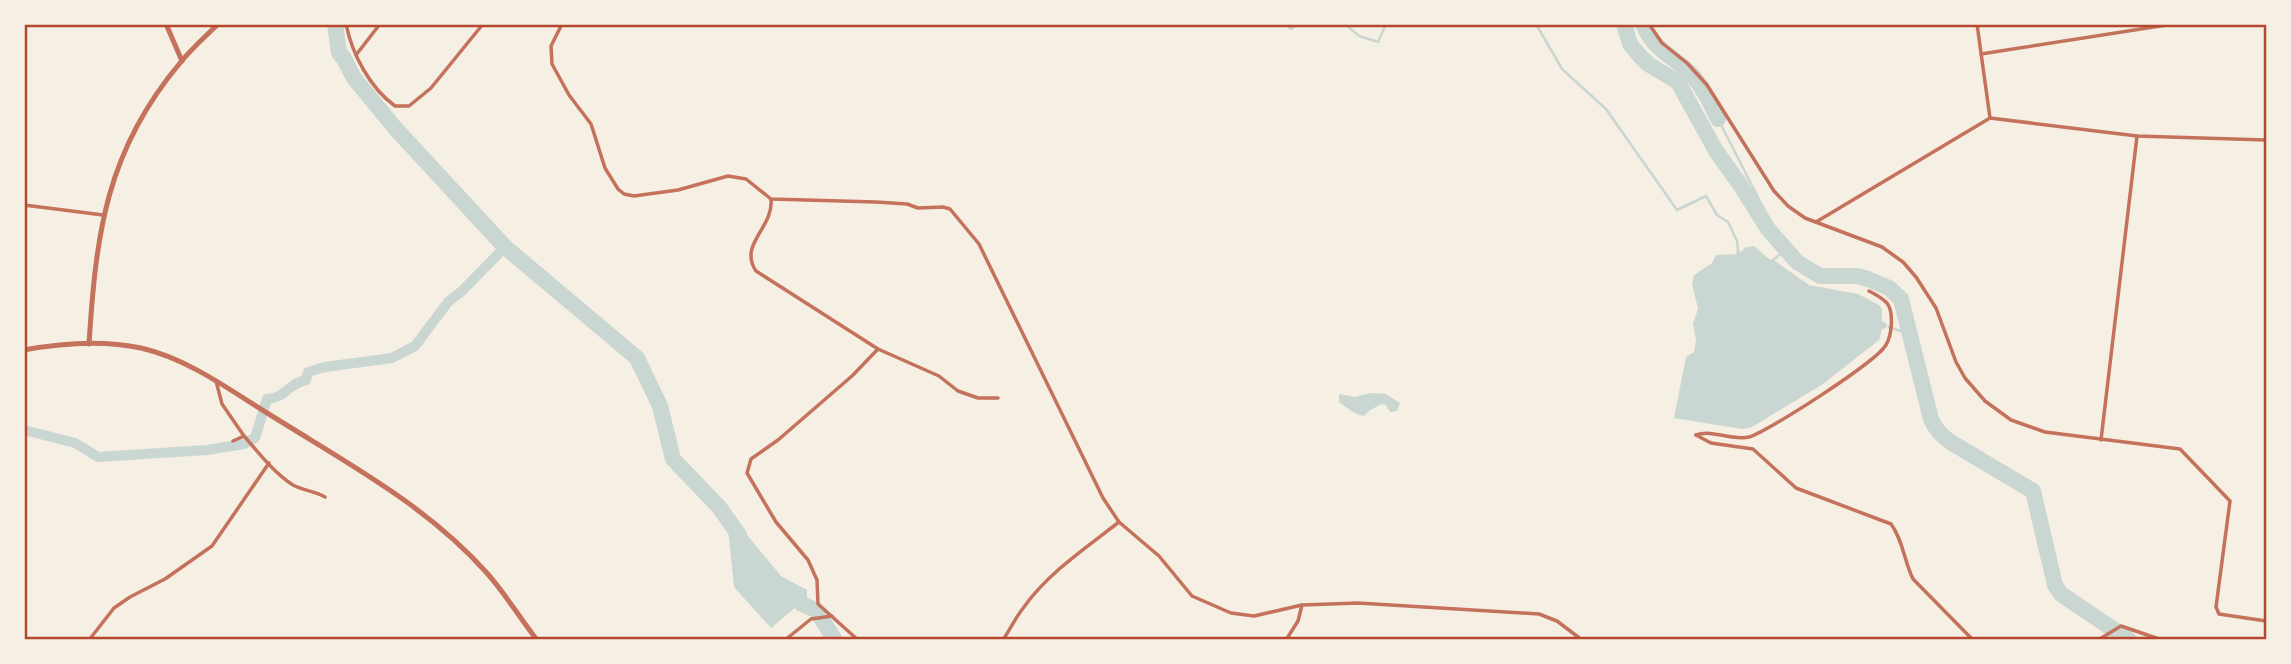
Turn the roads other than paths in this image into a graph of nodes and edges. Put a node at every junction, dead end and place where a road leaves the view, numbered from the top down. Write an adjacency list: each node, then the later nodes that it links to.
1 (166, 24): 12 (street)
2 (218, 24): 12 (street)
3 (346, 24): 11 (street)
4 (380, 24): 11 (street)
5 (483, 24): 11 (street)
6 (562, 24): 16 (street)
7 (1649, 24): 19 (street)
8 (1977, 24): 10 (street)
9 (2173, 24): 10 (street)
10 (1981, 54): 13 (street)
11 (356, 55)
12 (182, 61): 18 (street)
13 (1990, 118): 14 (street); 19 (street)
14 (2137, 136): 15 (street); 27 (street)
15 (2266, 140)
16 (771, 199): 22 (street); 31 (street)
17 (24, 205): 18 (street)
18 (103, 215): 21 (street)
19 (1816, 222): 27 (street)
20 (1869, 291): 43 (street)
21 (89, 344): 23 (street); 24 (street)
22 (878, 349): 25 (street); 33 (street)
23 (24, 350)
24 (216, 381): 26 (street); 35 (street)
25 (998, 398)
26 (244, 436): 28 (street); 29 (street)
27 (2101, 440): 34 (street)
28 (233, 441)
29 (269, 463): 30 (street); 36 (street)
30 (325, 497)
31 (1119, 522): 32 (street); 40 (street)
32 (1302, 606): 41 (street); 42 (street)
33 (832, 615): 38 (street); 39 (street)
34 (2266, 621)
35 (535, 637): 37 (street)
36 (89, 639)
37 (525, 639)
38 (785, 639)
39 (858, 639)
40 (1003, 639)
41 (1286, 639)
42 (1582, 639)
43 (1973, 639)
44 (2098, 639): 45 (street)
45 (2162, 639)

